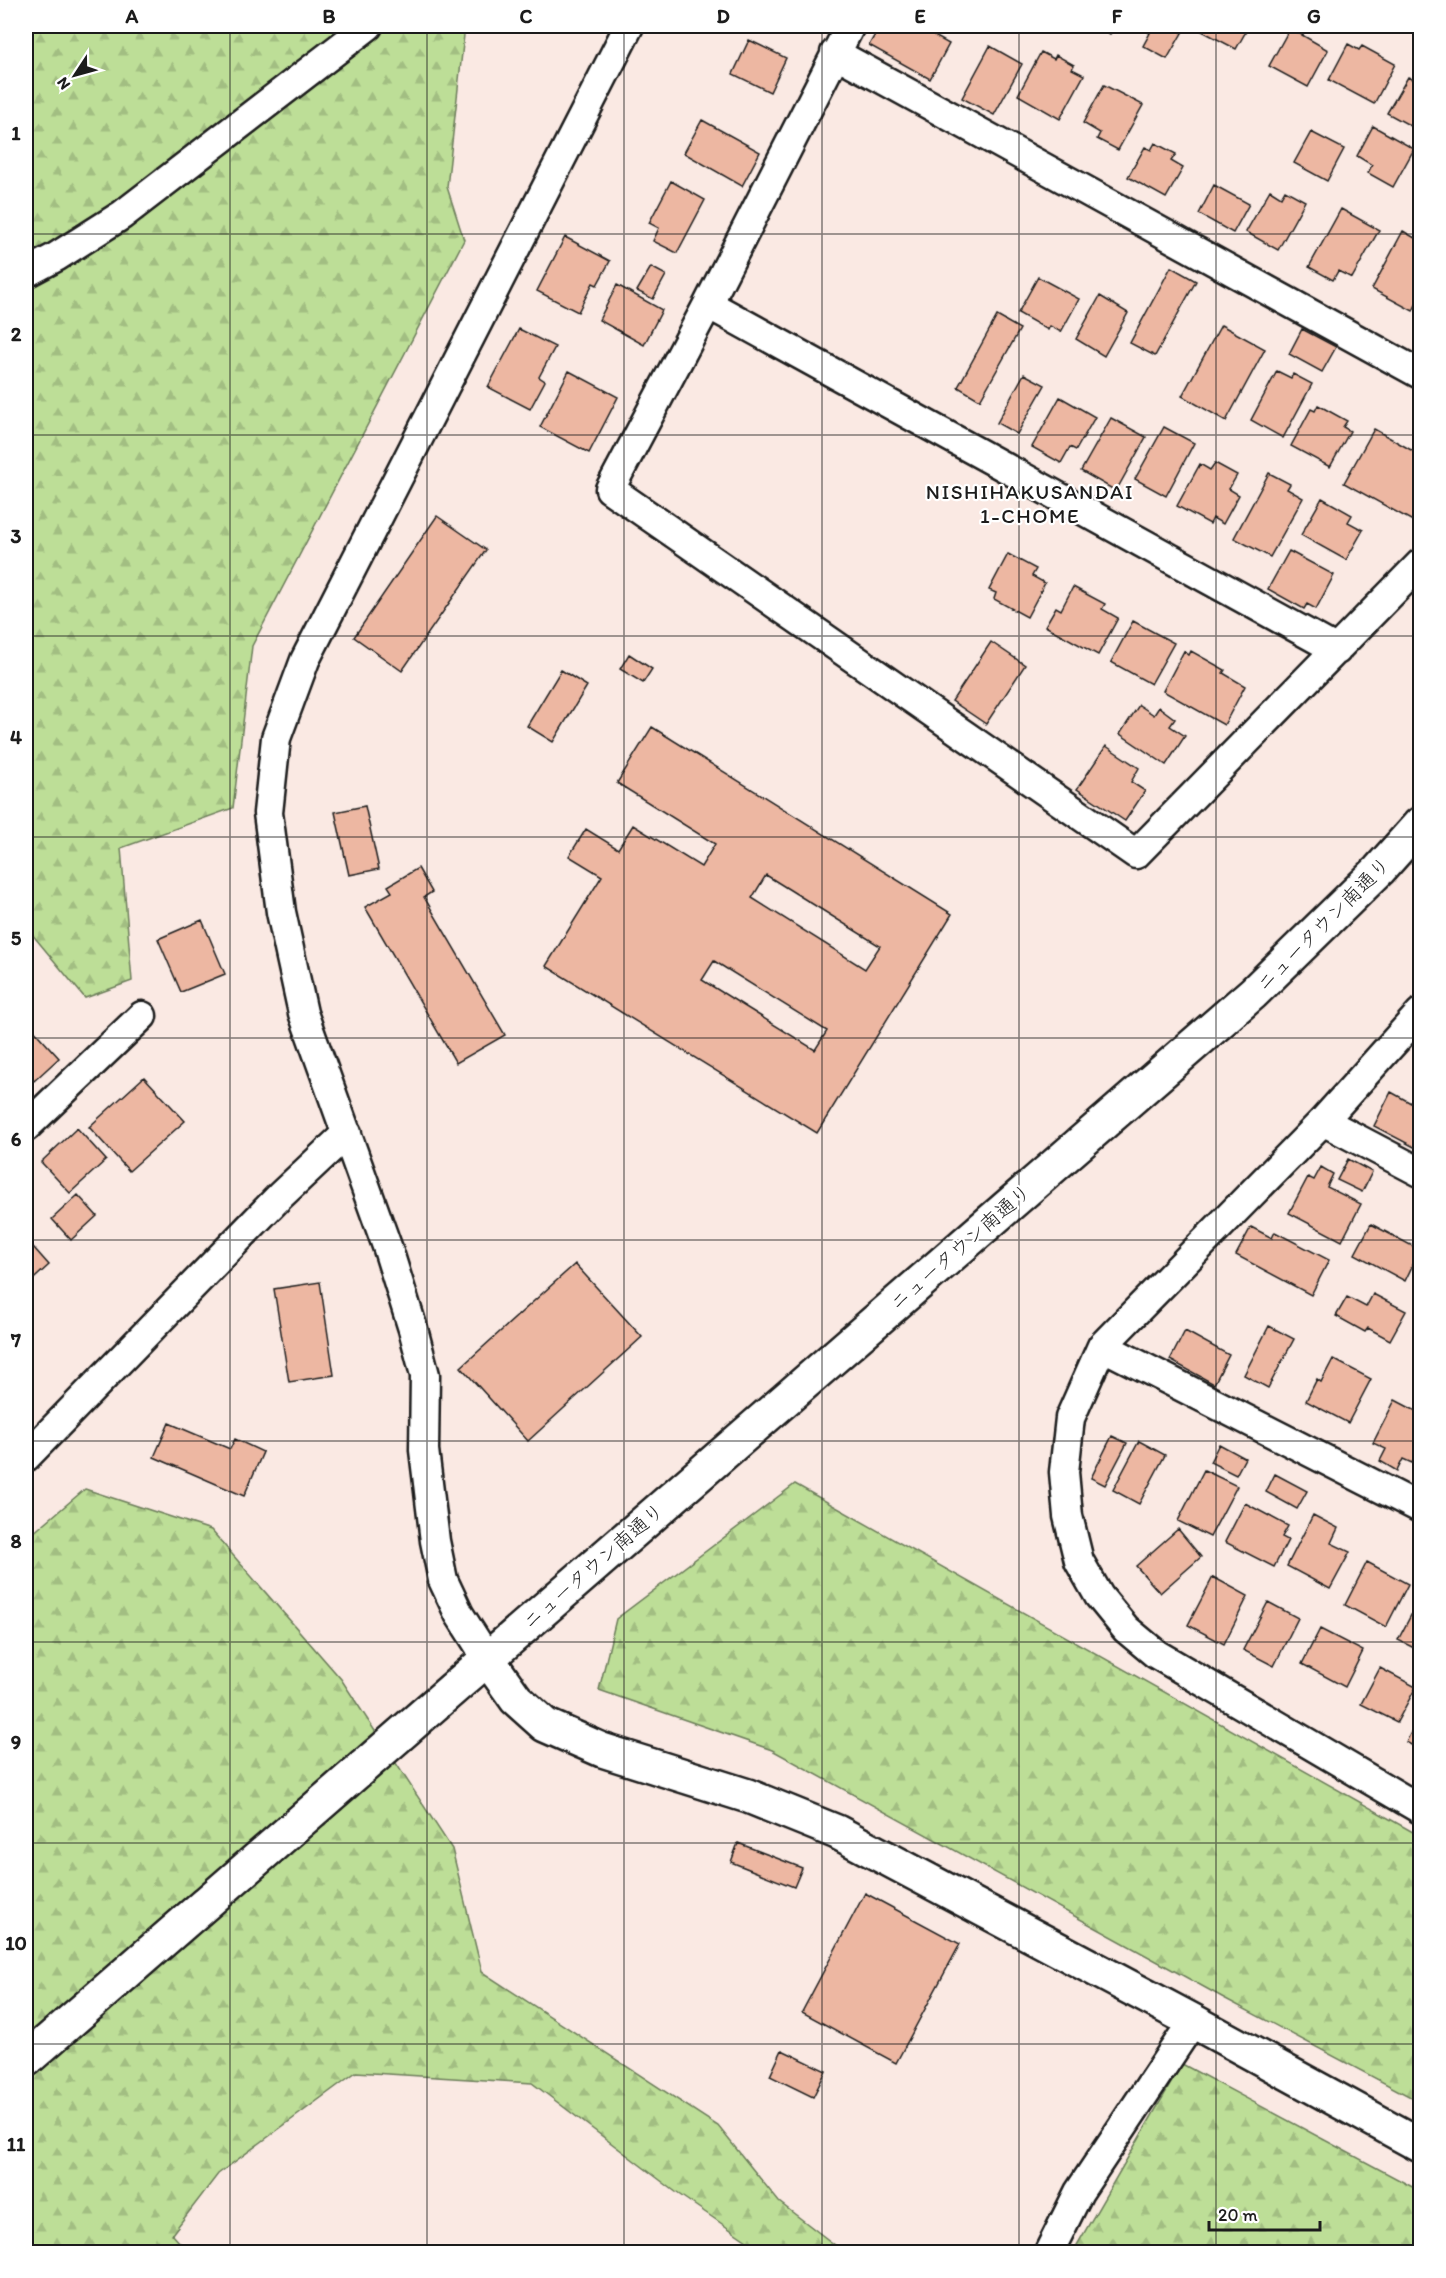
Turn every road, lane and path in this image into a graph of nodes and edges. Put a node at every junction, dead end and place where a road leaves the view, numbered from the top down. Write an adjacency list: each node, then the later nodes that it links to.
1 (368, 26): 5 (street)
2 (629, 26): 15 (street)
3 (850, 26): 4 (street)
4 (835, 53): 6 (street); 7 (street)
5 (26, 273)
6 (708, 304): 9 (street); 9 (street)
7 (1420, 374)
8 (1420, 564): 9 (street)
9 (1337, 650)
10 (1420, 824): 20 (street, ニュータウン南通り)
11 (1420, 1013): 13 (street)
12 (142, 1016): 14 (street)
13 (1323, 1121): 16 (street); 17 (street)
14 (26, 1125)
15 (347, 1133): 18 (street); 20 (street)
16 (1420, 1172)
17 (1102, 1346): 19 (street); 21 (street)
18 (26, 1457)
19 (1420, 1508)
20 (487, 1658): 22 (street); 23 (street, ニュータウン南通り)
21 (1420, 1809)
22 (1193, 2021): 24 (street); 25 (street)
23 (26, 2060)
24 (1420, 2145)
25 (1049, 2253)

